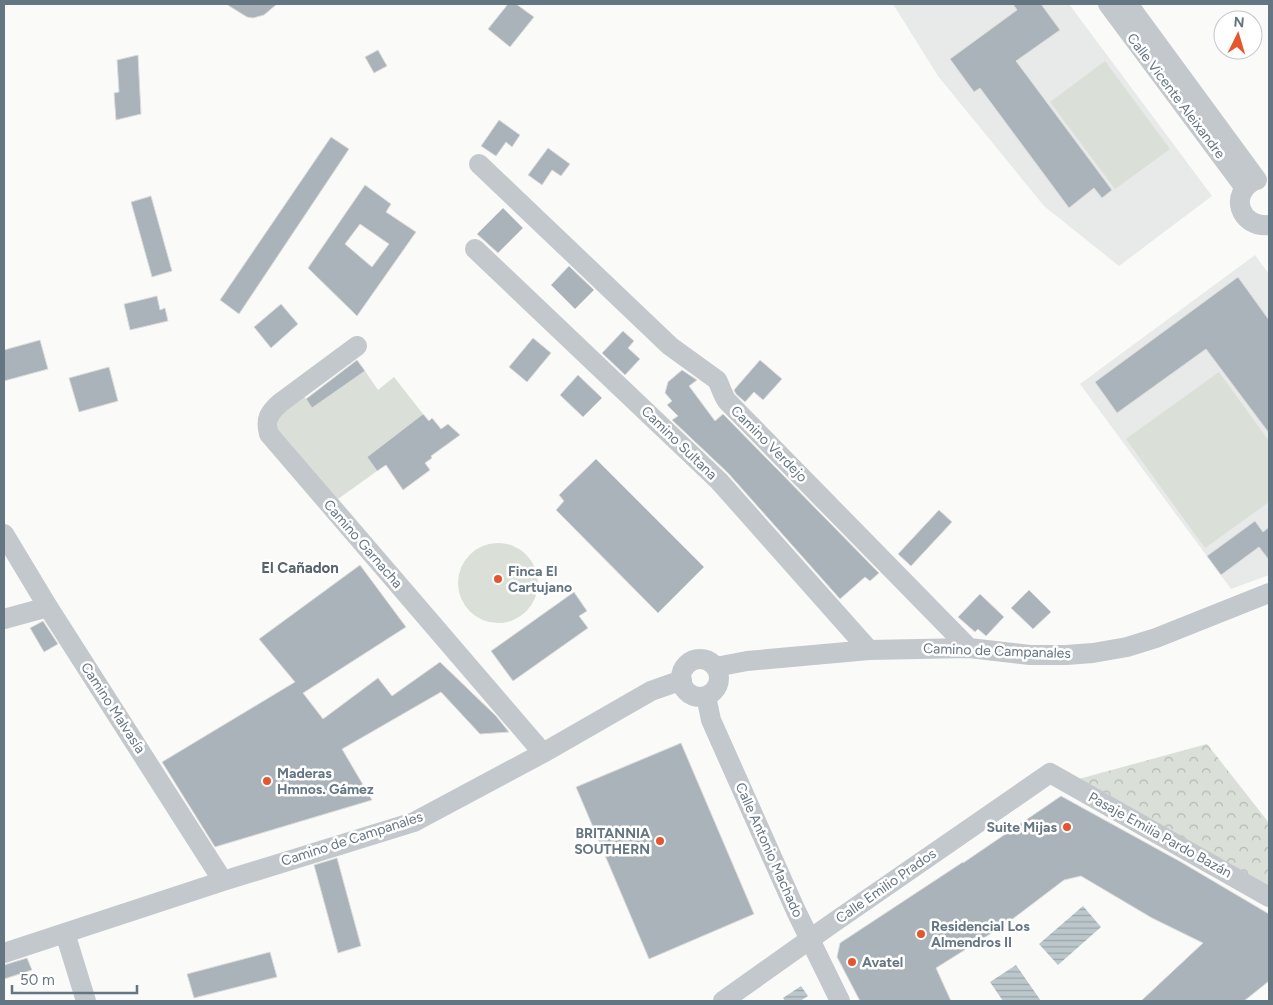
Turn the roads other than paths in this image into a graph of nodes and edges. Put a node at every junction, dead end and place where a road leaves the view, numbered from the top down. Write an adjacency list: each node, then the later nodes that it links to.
1 (1108, 4): 4 (street, Calle Vicente Aleixandre)
2 (1128, 4): 4 (street)
3 (479, 164): 12 (street, Camino Verdejo)
4 (1257, 182): 5 (street)
5 (1269, 225)
6 (475, 249): 13 (street, Camino Sultana)
7 (357, 346): 17 (street, Camino Garnacha)
8 (4, 534): 10 (street, Camino Malvasía)
9 (1269, 593): 12 (street, Camino de Campanales)
10 (48, 607): 11 (street); 19 (street, Camino Malvasía)
11 (4, 619)
12 (970, 648): 13 (street, Camino de Campanales)
13 (869, 650): 14 (street, Camino de Campanales)
14 (716, 667): 15 (street); 16 (street)
15 (682, 680): 16 (street); 17 (street, Camino de Campanales)
16 (706, 696): 22 (street, Calle Antonio Machado)
17 (542, 753): 19 (street, Camino de Campanales)
18 (1050, 773): 20 (street, Pasaje Emilia Pardo Bazán); 22 (street, Calle Emilio Prados)
19 (224, 881): 21 (street, Camino de Campanales)
20 (1269, 897)
21 (65, 933): 23 (street, Camino de Campanales); 24 (street)
22 (810, 939): 25 (street, Calle Emilio Prados); 26 (street, Calle Antonio Machado)
23 (4, 953)
24 (86, 1001)
25 (724, 1001)
26 (840, 1001)

